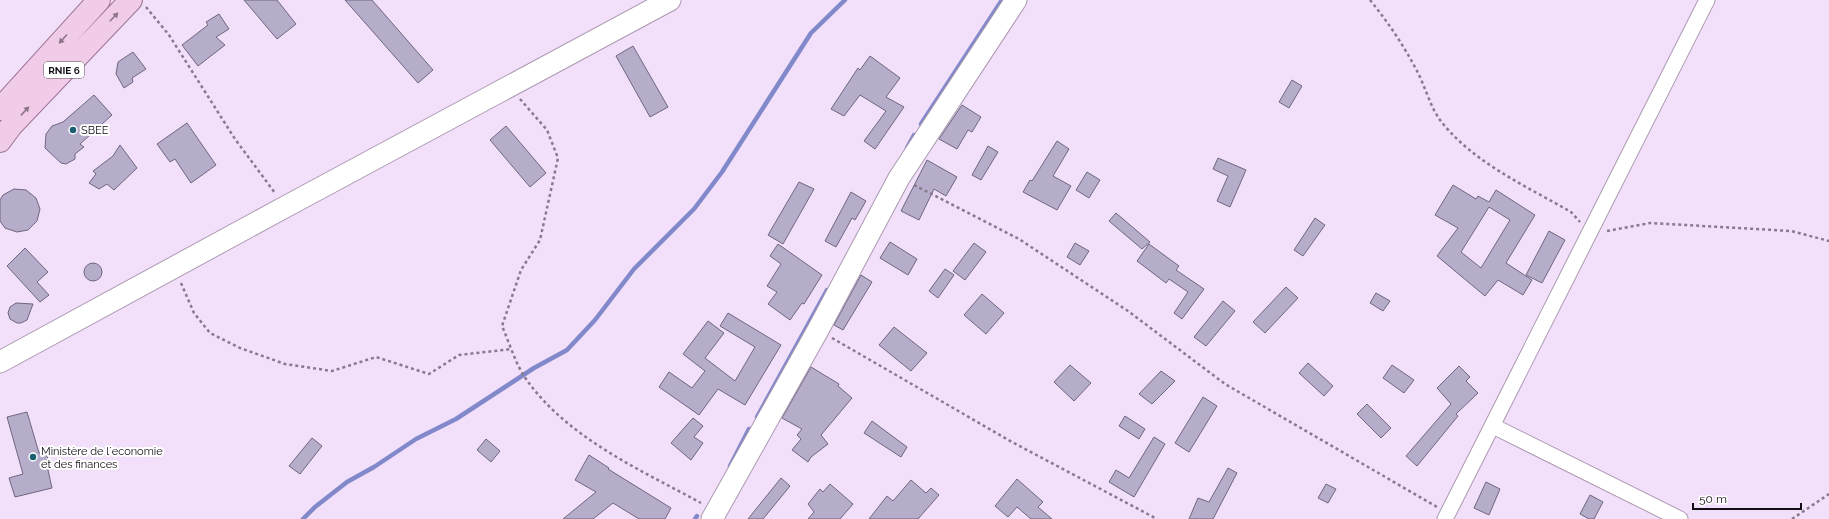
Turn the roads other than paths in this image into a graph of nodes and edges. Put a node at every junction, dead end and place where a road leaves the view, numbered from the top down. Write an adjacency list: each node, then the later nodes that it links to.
1 (99, 0): 6 (main road, RNIE 6, one-way to 6)
2 (670, 0): 8 (street)
3 (1016, 0): 10 (street)
4 (1707, 0): 9 (street)
5 (138, 3): 7 (main road, RNIE 6, one-way to 5)
6 (0, 109)
7 (0, 141)
8 (0, 362)
9 (1493, 426): 11 (street); 12 (street)
10 (712, 516)
11 (1447, 516)
12 (1680, 519)

